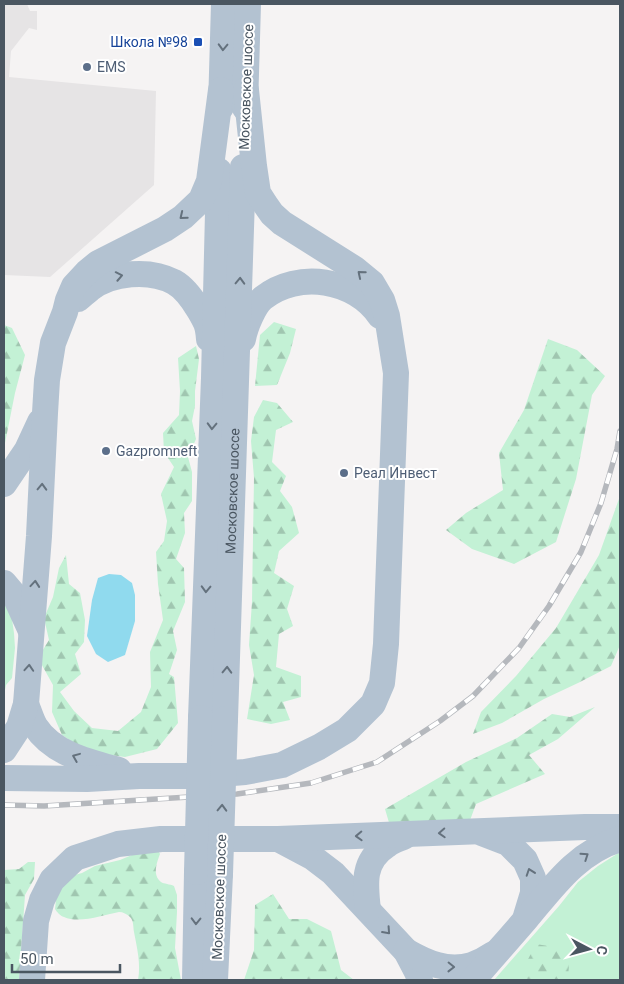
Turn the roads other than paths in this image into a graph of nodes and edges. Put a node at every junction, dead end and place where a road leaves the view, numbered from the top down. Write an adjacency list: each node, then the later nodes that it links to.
1 (224, 4): 3 (main road, Московское шоссе, one-way to 3)
2 (248, 4): 3 (main road, Московское шоссе)
3 (234, 90): 4 (main road, one-way to 4); 5 (main road, one-way to 3); 6 (main road, Московское шоссе)
4 (65, 312): 6 (main road, one-way to 6); 7 (main road)
5 (390, 331): 6 (main road); 13 (main road)
6 (225, 380): 20 (main road, Московское шоссе, bridge)
7 (45, 412): 8 (main road); 10 (main road, one-way to 7)
8 (4, 484)
9 (4, 583): 10 (main road)
10 (31, 631): 11 (main road, one-way to 10)
11 (26, 704): 12 (main road); 13 (main road, one-way to 11)
12 (4, 750)
13 (139, 776): 14 (main road)
14 (4, 778)
15 (620, 827): 16 (main road)
16 (477, 831): 17 (main road, one-way to 17); 22 (main road, one-way to 16)
17 (408, 835): 18 (main road, one-way to 18); 21 (main road)
18 (278, 839): 21 (main road); 25 (main road)
19 (620, 839): 22 (main road, one-way to 19)
20 (208, 873): 26 (main road, Московское шоссе, one-way to 26); 27 (main road, Московское шоссе)
21 (368, 910): 23 (main road, one-way to 23)
22 (526, 919): 24 (main road)
23 (406, 951): 24 (main road, one-way to 24); 28 (main road)
24 (496, 953): 29 (main road)
25 (32, 980)
26 (194, 980)
27 (215, 980)
28 (420, 980)
29 (473, 980)

